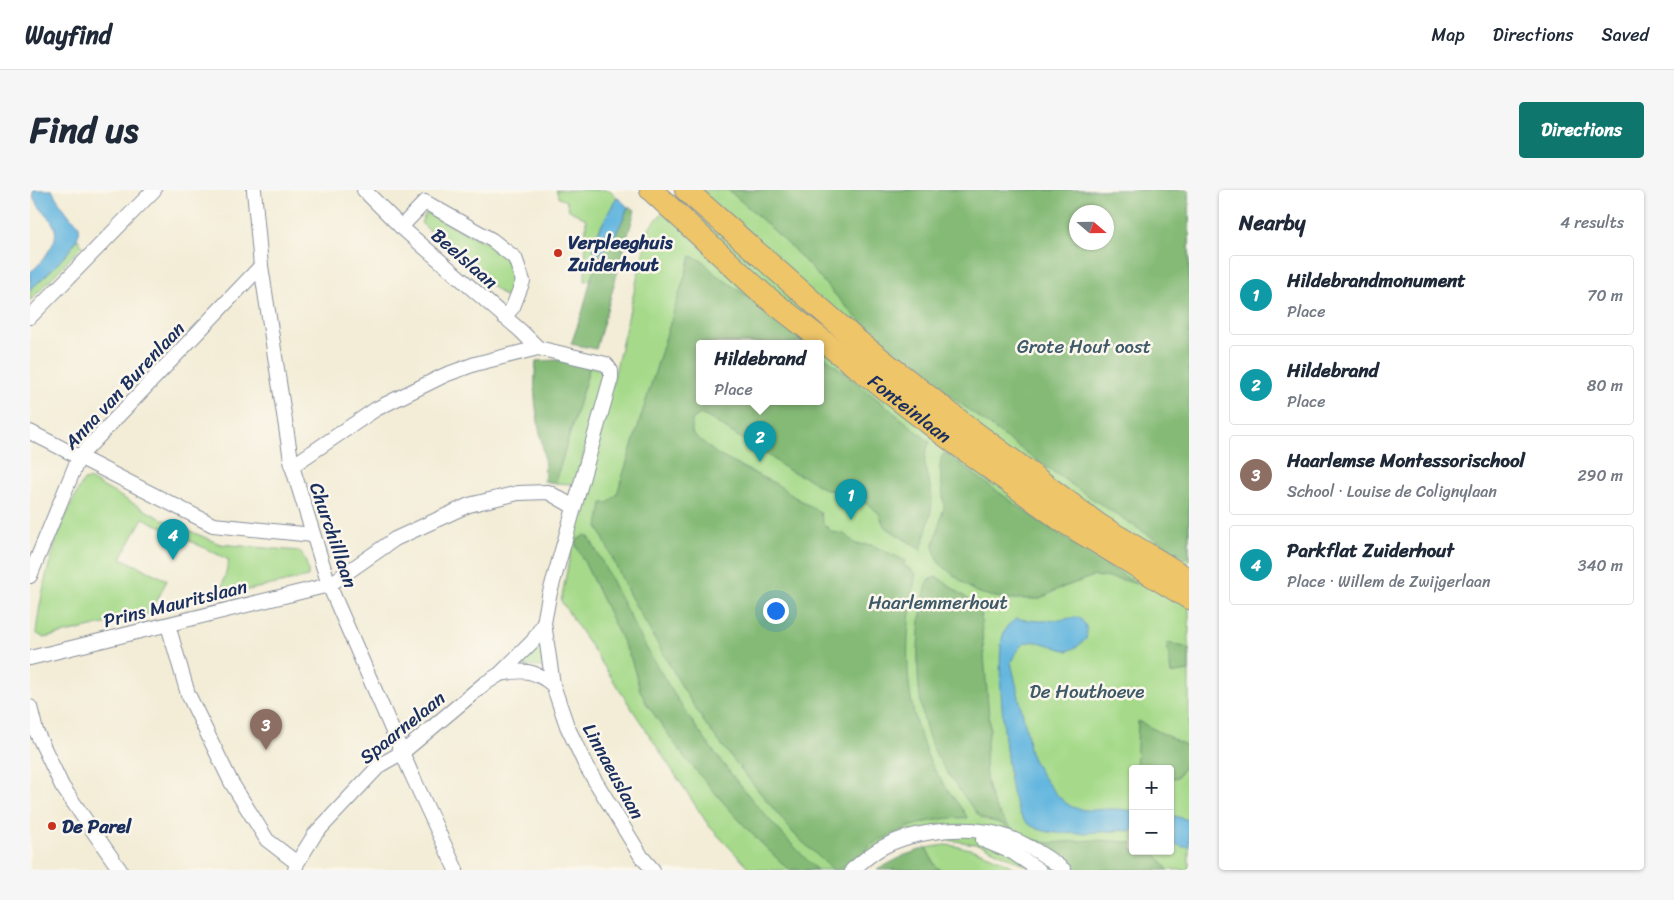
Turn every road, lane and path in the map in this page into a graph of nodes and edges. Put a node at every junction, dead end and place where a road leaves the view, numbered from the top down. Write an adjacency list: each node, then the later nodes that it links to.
1 (154, 190): 8 (street)
2 (254, 190): 7 (street, Churchilllaan)
3 (364, 190): 6 (street, Beelslaan)
4 (651, 190): 10 (main road, Fonteinlaan)
5 (686, 190): 19 (main road, Fonteinlaan)
6 (401, 227): 9 (street, Beelslaan); 9 (street, Beelslaan)
7 (261, 266): 14 (street, Anna van Burenlaan); 15 (street, Churchilllaan)
8 (30, 317)
9 (504, 317): 12 (street, Beelslaan)
10 (822, 340)
11 (824, 342): 21 (main road, Fonteinlaan)
12 (538, 348): 15 (street); 16 (street, Linnaeuslaan)
13 (30, 432): 14 (street)
14 (79, 457): 17 (street); 18 (street, Anna van Burenlaan)
15 (292, 466): 17 (street, Churchilllaan)
16 (574, 507): 20 (street); 22 (street, Linnaeuslaan)
17 (312, 535): 20 (street, Churchilllaan)
18 (30, 576)
19 (1189, 580)
20 (329, 585): 23 (street, Prins Mauritslaan); 28 (street, Churchilllaan)
21 (1189, 598)
22 (544, 623): 25 (street, Spaarnelaan); 26 (street, Linnaeuslaan)
23 (168, 625): 24 (street, Prins Mauritslaan); 30 (street)
24 (30, 658)
25 (500, 674): 26 (street); 28 (street, Spaarnelaan)
26 (553, 685): 33 (street, Linnaeuslaan)
27 (30, 707): 31 (street)
28 (403, 752): 30 (street, Spaarnelaan); 32 (street, Churchilllaan)
29 (959, 831): 34 (street); 35 (street); 36 (street)
30 (296, 867)
31 (120, 870)
32 (456, 870)
33 (653, 870)
34 (852, 870)
35 (1039, 870)
36 (1064, 870)

